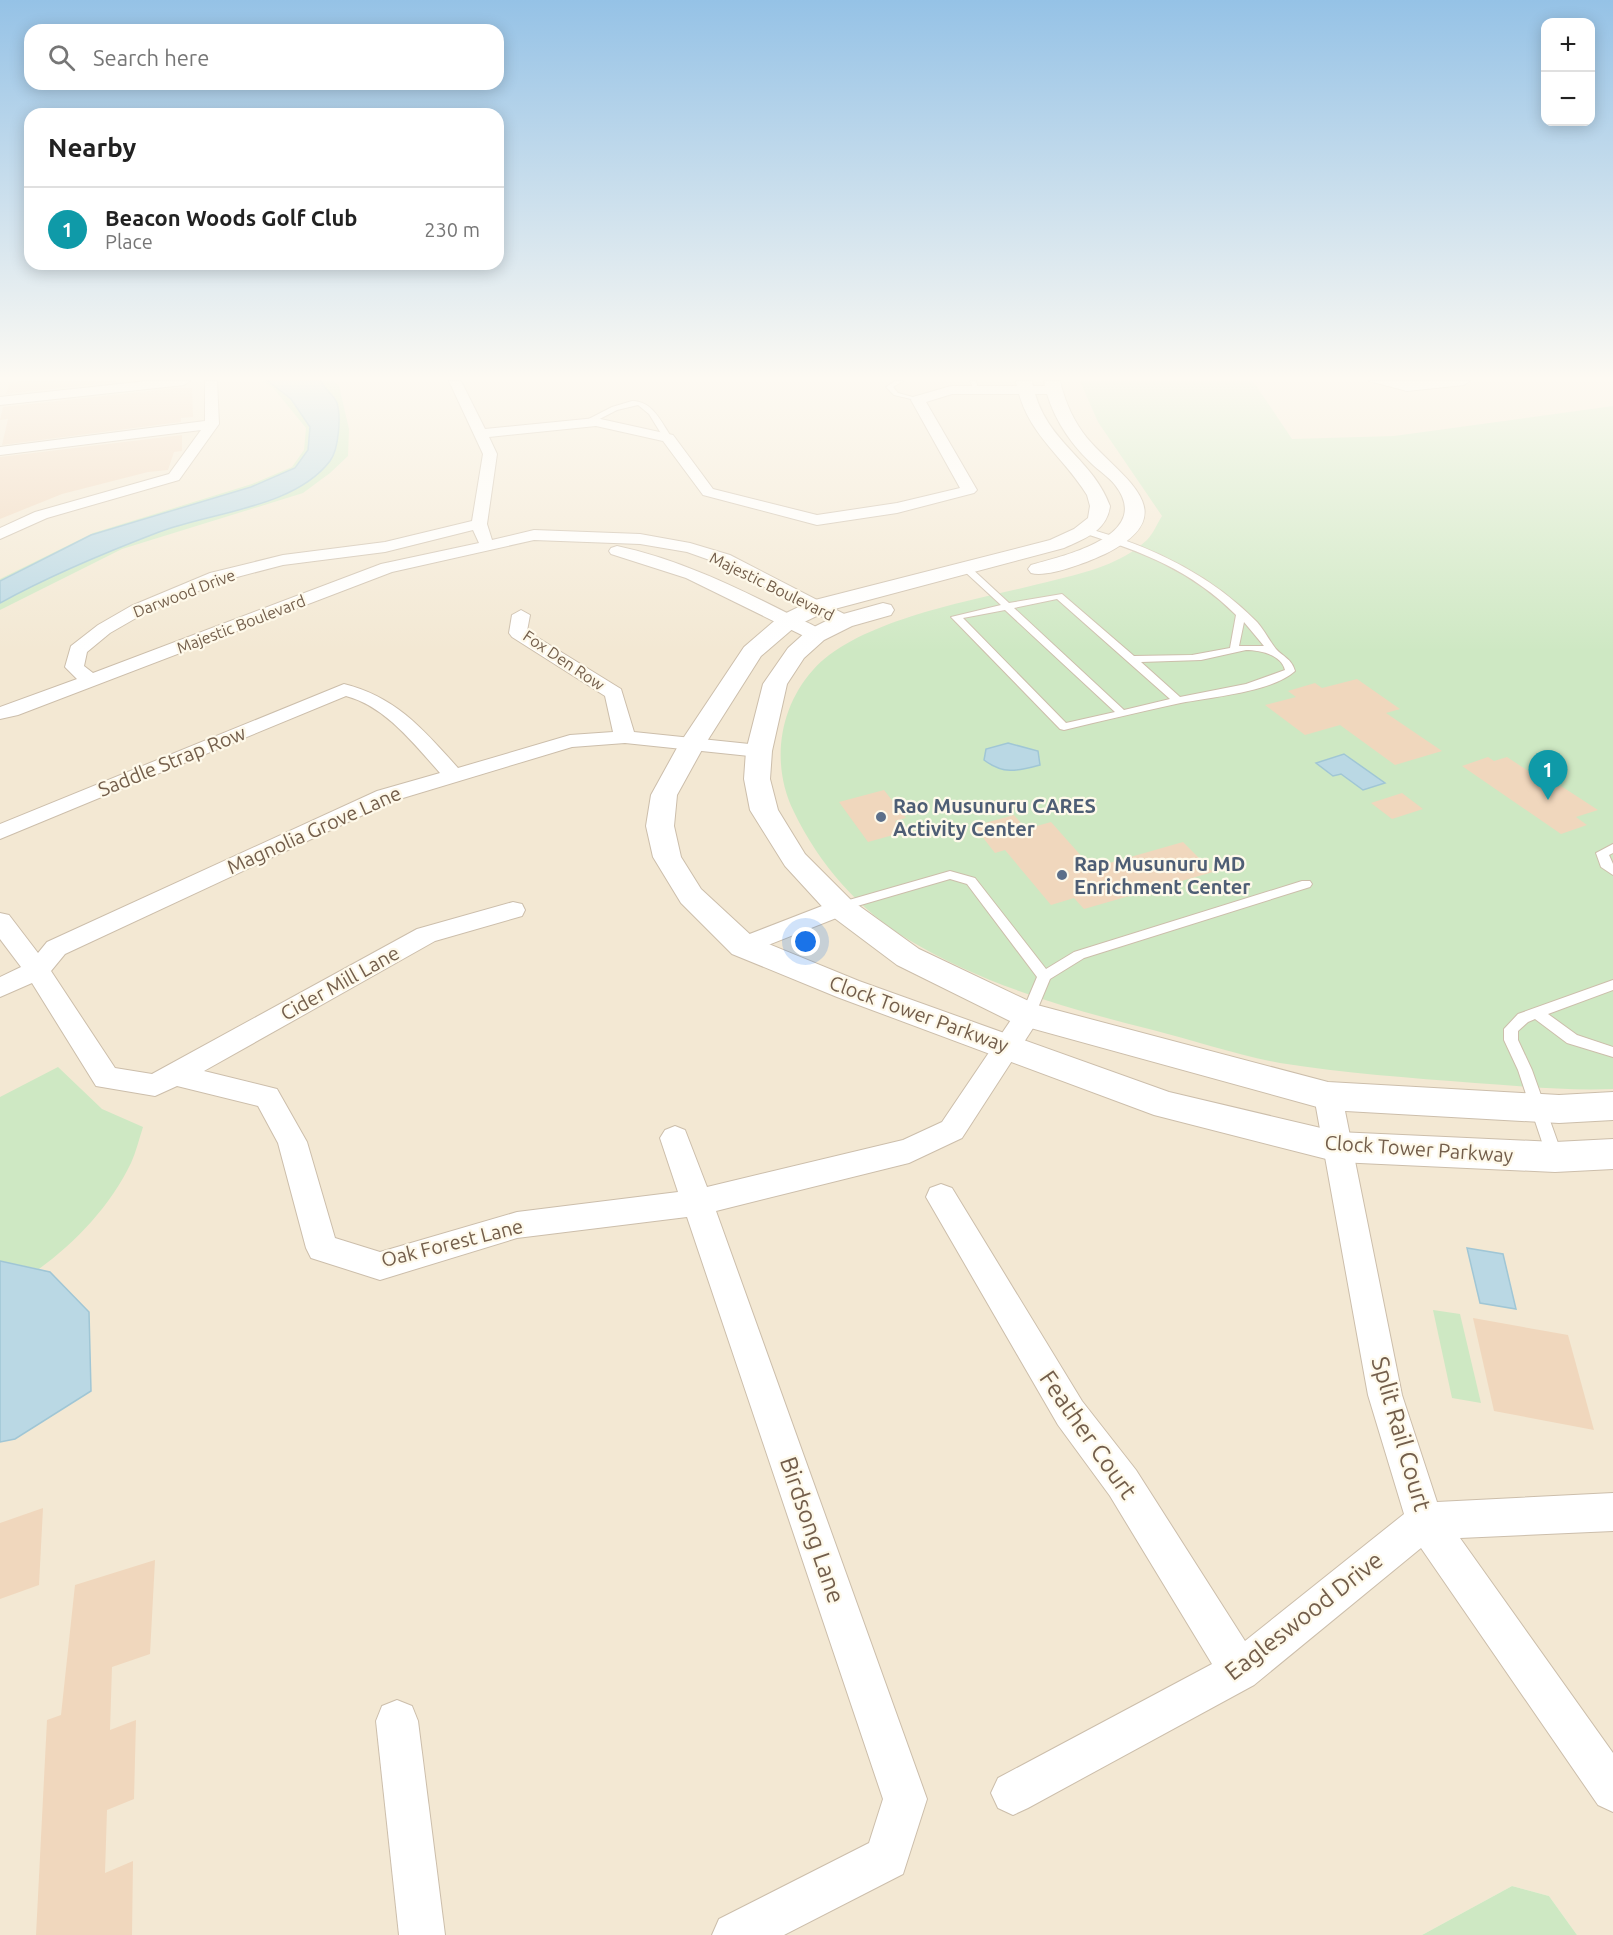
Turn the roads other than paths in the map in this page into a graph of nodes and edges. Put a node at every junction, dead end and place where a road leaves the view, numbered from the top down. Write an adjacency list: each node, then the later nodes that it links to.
1 (178, 471): 9 (street)
2 (487, 471): 7 (street)
3 (693, 471): 4 (street)
4 (958, 471)
5 (1077, 471): 8 (street)
6 (1110, 471): 10 (street)
7 (479, 524): 11 (street); 23 (street, Darwood Drive)
8 (1086, 531): 10 (lane); 12 (street, Clock Tower Parkway)
9 (0, 534)
10 (1117, 541): 12 (street, Clock Tower Parkway); 15 (lane)
11 (486, 545): 13 (street, Majestic Boulevard); 17 (street, Majestic Boulevard); 23 (street, Majestic Boulevard)
12 (975, 576): 13 (street, Clock Tower Parkway); 14 (lane); 18 (street, Clock Tower Parkway)
13 (819, 606): 17 (street, Clock Tower Parkway); 18 (street, Majestic Boulevard)
14 (1008, 606): 22 (lane); 26 (lane); 26 (lane)
15 (1241, 614): 20 (lane); 21 (lane)
16 (521, 615): 27 (street, Fox Den Row)
17 (788, 621): 19 (street, Majestic Boulevard); 28 (street, Clock Tower Parkway)
18 (844, 621): 19 (street, Clock Tower Parkway)
19 (816, 635): 29 (street, Clock Tower Parkway)
20 (1234, 647): 21 (lane); 22 (lane)
21 (1271, 649): 24 (lane)
22 (1131, 659): 24 (lane)
23 (90, 681): 25 (street, Majestic Boulevard)
24 (1178, 700): 26 (lane)
25 (0, 713)
26 (1122, 713)
27 (625, 737): 28 (street, Magnolia Grove Lane); 30 (street, Magnolia Grove Lane)
28 (691, 746): 29 (street, Magnolia Grove Lane); 38 (street, Clock Tower Parkway)
29 (759, 752): 35 (street, Clock Tower Parkway)
30 (454, 776): 31 (street, Saddle Strap Row); 39 (street, Magnolia Grove Lane)
31 (0, 832)
32 (1613, 848): 33 (lane)
33 (1613, 871)
34 (1306, 884): 40 (lane)
35 (840, 907): 38 (street); 40 (lane); 44 (street, Clock Tower Parkway)
36 (513, 910): 47 (street, Cider Mill Lane)
37 (0, 921): 39 (street)
38 (743, 946): 45 (street, Clock Tower Parkway)
39 (37, 970): 42 (street, Magnolia Grove Lane); 47 (street)
40 (1044, 976): 44 (lane)
41 (1613, 985): 43 (lane)
42 (0, 988)
43 (1536, 1013): 46 (lane); 50 (lane)
44 (1028, 1015): 45 (street, Oak Forest Lane); 48 (street, Clock Tower Parkway)
45 (1007, 1047): 52 (street, Clock Tower Parkway); 56 (street, Oak Forest Lane)
46 (1613, 1052)
47 (175, 1075): 56 (street, Oak Forest Lane)
48 (1328, 1096): 50 (street, Clock Tower Parkway); 52 (street, Split Rail Court)
49 (1613, 1106): 50 (street, Clock Tower Parkway)
50 (1538, 1108): 54 (lane)
51 (675, 1138): 56 (street, Birdsong Lane)
52 (1338, 1147): 54 (street, Clock Tower Parkway); 58 (street, Split Rail Court)
53 (1613, 1154): 54 (street, Clock Tower Parkway)
54 (1555, 1157)
55 (941, 1197): 59 (street, Feather Court)
56 (699, 1202): 64 (street, Birdsong Lane)
57 (1613, 1512): 58 (street)
58 (1425, 1521): 59 (street, Eagleswood Drive); 61 (street, Split Rail Court)
59 (1240, 1671): 62 (street, Eagleswood Drive)
60 (397, 1721): 63 (street)
61 (1613, 1790)
62 (1013, 1793)
63 (422, 1935)
64 (735, 1935)

